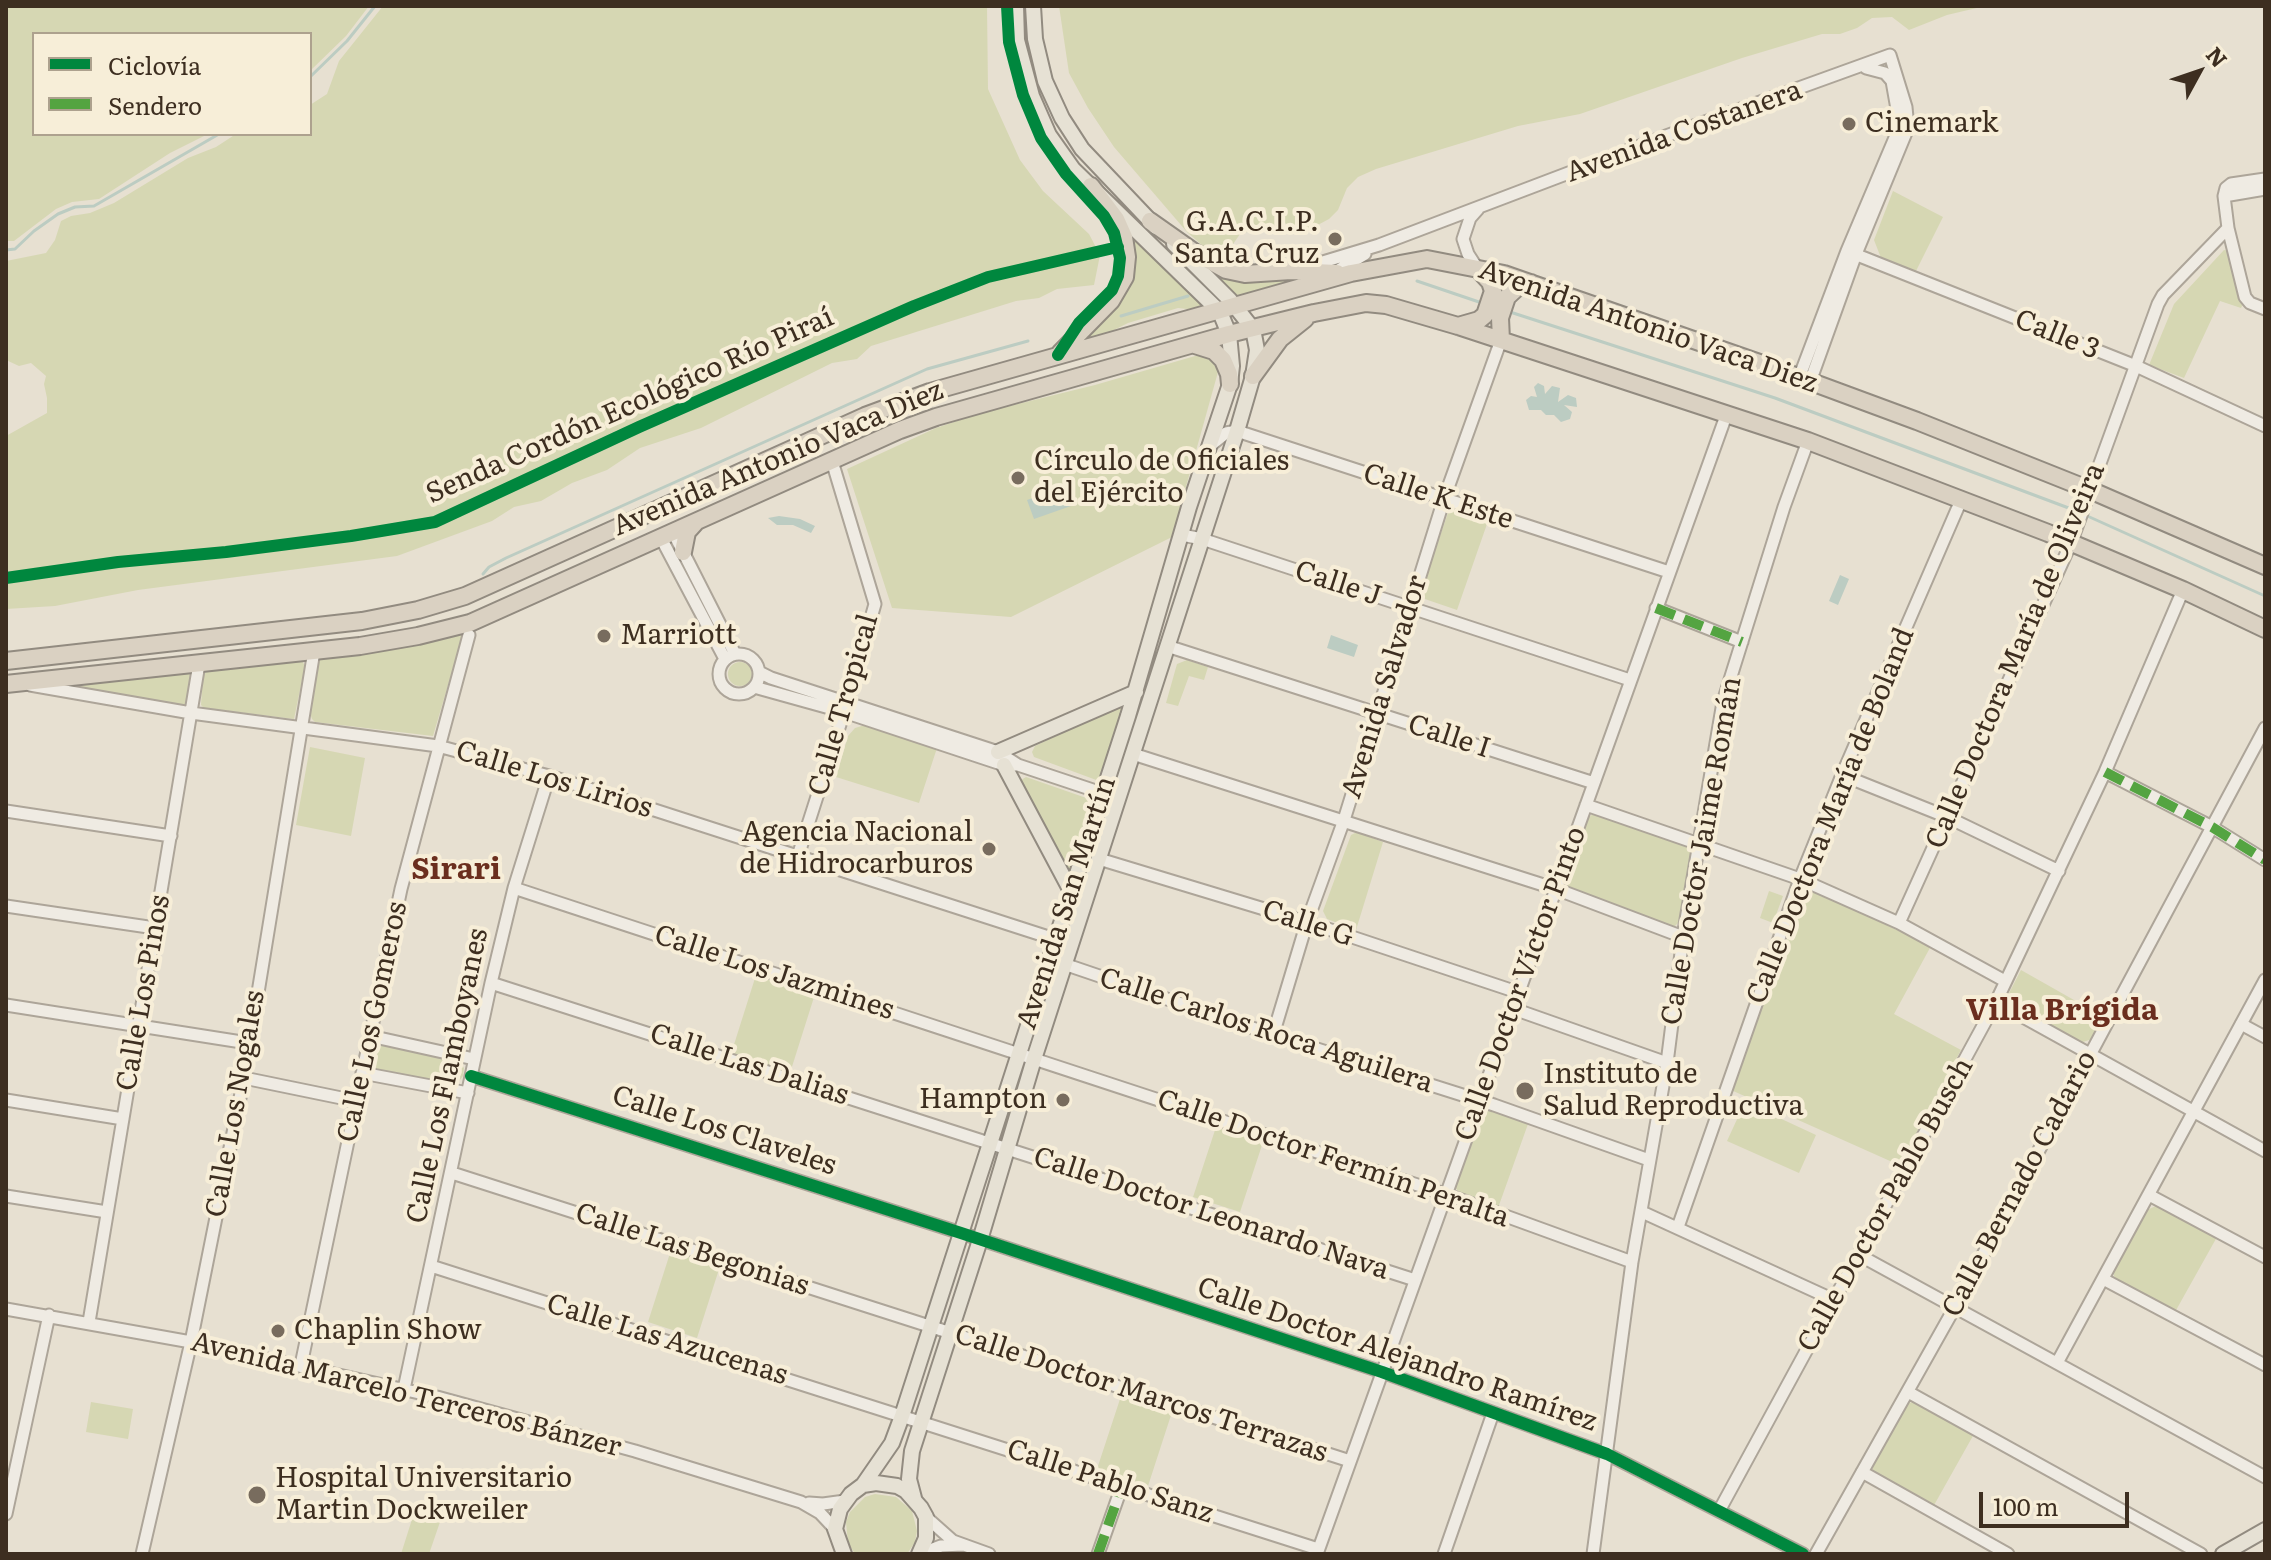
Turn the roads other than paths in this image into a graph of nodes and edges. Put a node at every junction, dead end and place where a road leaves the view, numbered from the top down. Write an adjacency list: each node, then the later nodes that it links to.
1 (1016, 6): 5 (main road)
2 (1033, 6): 9 (main road)
3 (1861, 67): 8 (street, Avenida Costanera); 12 (street); 12 (street, Avenida Costanera)
4 (2265, 179): 7 (street)
5 (1091, 186): 21 (main road); 28 (highway)
6 (2265, 189): 7 (street)
7 (2225, 192): 10 (street)
8 (1478, 209): 11 (street, Avenida Costanera); 13 (street)
9 (1150, 221): 14 (highway); 21 (main road)
10 (2228, 228): 20 (street); 29 (street, Calle Doctora María de Oliveira)
11 (1379, 245): 14 (street); 15 (street)
12 (1852, 252): 29 (street, Calle 3); 31 (street)
13 (1477, 268): 16 (highway, Avenida Antonio Vaca Diez); 18 (highway, Avenida Antonio Vaca Diez); 23 (highway)
14 (1291, 271): 15 (highway)
15 (1333, 273): 16 (highway); 19 (street)
16 (1351, 273): 19 (highway, Avenida Antonio Vaca Diez)
17 (1494, 280): 17 (street)
18 (1531, 283): 26 (highway); 31 (highway, Avenida Antonio Vaca Diez)
19 (1312, 286): 21 (highway, Avenida Antonio Vaca Diez)
20 (2265, 309)
21 (1228, 310): 24 (main road); 25 (main road, Avenida San Martín); 28 (highway, Avenida Antonio Vaca Diez)
22 (1314, 313): 23 (highway, Avenida Antonio Vaca Diez); 24 (highway, Avenida Antonio Vaca Diez); 30 (highway)
23 (1458, 326): 26 (highway, Avenida Antonio Vaca Diez)
24 (1253, 329): 25 (highway, Avenida Antonio Vaca Diez); 30 (main road, Avenida San Martín)
25 (1229, 334): 27 (highway, Avenida Antonio Vaca Diez); 32 (main road, Avenida San Martín)
26 (1501, 340): 33 (highway, Avenida Antonio Vaca Diez); 42 (street, Avenida Salvador)
27 (1193, 345): 32 (highway); 39 (highway, Avenida Antonio Vaca Diez)
28 (1058, 355): 34 (highway, Avenida Antonio Vaca Diez)
29 (2136, 366): 35 (street, Calle 3); 40 (street, Calle Doctora María de Oliveira)
30 (1253, 376): 36 (main road, Avenida San Martín)
31 (1805, 380): 40 (highway, Avenida Antonio Vaca Diez)
32 (1230, 384): 38 (main road, Avenida San Martín)
33 (1727, 413): 37 (highway, Avenida Antonio Vaca Diez); 50 (street, Calle Doctor Víctor Pinto)
34 (865, 416): 39 (highway); 62 (highway, Avenida Antonio Vaca Diez)
35 (2265, 426)
36 (1237, 431): 38 (street); 42 (street, Calle K Este); 47 (main road, Avenida San Martín)
37 (1808, 441): 41 (highway, Avenida Antonio Vaca Diez); 58 (street, Calle Doctor Jaime Román)
38 (1210, 445): 45 (main road, Avenida San Martín)
39 (832, 461): 43 (highway, Avenida Antonio Vaca Diez); 69 (street, Calle Tropical)
40 (2089, 494): 46 (street, Calle Doctora María de Oliveira); 49 (highway, Avenida Antonio Vaca Diez)
41 (1962, 498): 46 (highway, Avenida Antonio Vaca Diez); 80 (street, Calle Doctora María de Boland)
42 (1444, 499): 50 (street, Calle K Este); 52 (street, Avenida Salvador)
43 (696, 522): 44 (highway, Avenida Antonio Vaca Diez); 48 (highway)
44 (667, 535): 48 (street); 60 (highway, Avenida Antonio Vaca Diez); 61 (street)
45 (1182, 535): 47 (street, Calle J); 54 (main road, Avenida San Martín)
46 (2073, 537): 51 (highway, Avenida Antonio Vaca Diez); 86 (street, Calle Doctora María de Oliveira)
47 (1202, 539): 52 (street, Calle J); 55 (main road, Avenida San Martín)
48 (683, 552): 61 (street)
49 (2265, 566)
50 (1669, 572): 53 (street, Calle Doctor Víctor Pinto)
51 (2183, 590): 56 (highway, Avenida Antonio Vaca Diez); 79 (street, Calle Doctor Pablo Busch)
52 (1410, 607): 65 (street, Calle J); 71 (street, Avenida Salvador)
53 (1656, 608): 58 (street); 65 (street, Calle Doctor Víctor Pinto)
54 (1160, 612): 55 (main road); 68 (main road, Avenida San Martín)
55 (1176, 617): 59 (main road, Avenida San Martín)
56 (2265, 629)
57 (469, 635): 76 (street, Calle Los Gomeros)
58 (1742, 642): 90 (street, Calle Doctor Jaime Román)
59 (1167, 646): 71 (street, Calle I); 73 (main road, Avenida San Martín)
60 (314, 651): 63 (highway, Avenida Antonio Vaca Diez); 74 (street, Calle Los Nogales)
61 (730, 656): 64 (street); 67 (street)
62 (6, 661)
63 (199, 664): 66 (highway, Avenida Antonio Vaca Diez); 70 (street, Calle Los Pinos)
64 (759, 672): 67 (street); 69 (street)
65 (1630, 680): 82 (street, Calle Doctor Víctor Pinto)
66 (14, 684): 70 (street, Calle Los Lirios)
67 (754, 687): 69 (street)
68 (1136, 692): 72 (main road, Avenida San Martín); 78 (main road)
69 (846, 707): 78 (street); 91 (street, Calle Tropical)
70 (191, 713): 74 (street, Calle Los Lirios); 89 (street, Calle Los Pinos)
71 (1377, 713): 82 (street, Calle I); 87 (street, Avenida Salvador)
72 (1128, 716): 73 (main road); 83 (main road, Avenida San Martín)
73 (1143, 722): 77 (main road, Avenida San Martín)
74 (301, 728): 76 (street, Calle Los Lirios); 119 (street, Calle Los Nogales)
75 (2265, 728): 88 (street, Calle Bernado Cadario)
76 (438, 746): 81 (street, Calle Los Lirios); 117 (street, Calle Los Gomeros)
77 (1133, 754): 87 (street); 92 (main road, Avenida San Martín)
78 (1007, 761): 83 (street); 98 (main road)
79 (2105, 772): 88 (street); 94 (street, Calle Doctor Pablo Busch)
80 (1842, 775): 86 (street); 95 (street, Calle Doctora María de Boland)
81 (549, 776): 91 (street, Calle Los Lirios); 96 (street, Calle Los Flamboyanes)
82 (1594, 783): 84 (street, Calle Doctor Víctor Pinto)
83 (1102, 793): 98 (main road, Avenida San Martín)
84 (1586, 805): 90 (street); 97 (street, Calle Doctor Víctor Pinto)
85 (6, 811): 89 (street)
86 (1947, 817): 94 (street); 101 (street, Calle Doctora María de Oliveira)
87 (1344, 820): 97 (street); 100 (street, Avenida Salvador)
88 (2212, 827): 93 (street); 121 (street, Calle Bernado Cadario)
89 (171, 836): 102 (street, Calle Los Pinos)
90 (1700, 844): 95 (street); 103 (street, Calle Doctor Jaime Román)
91 (798, 856): 104 (street, Calle Los Lirios)
92 (1099, 859): 100 (street, Calle G); 105 (main road, Avenida San Martín)
93 (2265, 860)
94 (2059, 871): 108 (street, Calle Doctor Pablo Busch)
95 (1800, 879): 101 (street); 144 (street, Calle Doctora María de Boland)
96 (514, 888): 109 (street, Calle Los Flamboyanes); 120 (street, Calle Los Jazmines)
97 (1556, 889): 103 (street); 110 (street, Calle Doctor Víctor Pinto)
98 (1071, 891): 104 (main road, Avenida San Martín)
99 (6, 906): 102 (street)
100 (1307, 922): 110 (street, Calle G); 116 (street, Avenida Salvador)
101 (1899, 923): 108 (street)
102 (155, 928): 115 (street, Calle Los Pinos)
103 (1683, 937): 124 (street, Calle Doctor Jaime Román)
104 (1055, 940): 105 (street, Calle Los Lirios); 120 (main road, Avenida San Martín)
105 (1070, 944): 106 (main road, Avenida San Martín)
106 (1064, 964): 116 (street, Calle Carlos Roca Aguilera); 123 (main road, Avenida San Martín)
107 (2265, 980): 114 (street)
108 (2005, 981): 111 (street, Calle Doctor Pablo Busch)
109 (491, 983): 122 (street, Calle Los Flamboyanes); 134 (street, Calle Las Dalias)
110 (1517, 992): 113 (street, Calle Doctor Víctor Pinto)
111 (1996, 1002): 121 (street); 147 (street, Calle Doctor Pablo Busch)
112 (6, 1005): 115 (street)
113 (1511, 1008): 124 (street); 131 (street, Calle Doctor Víctor Pinto)
114 (2241, 1024): 118 (street); 132 (street)
115 (139, 1025): 119 (street); 133 (street, Calle Los Pinos)
116 (1273, 1035): 131 (street, Calle Carlos Roca Aguilera)
117 (370, 1036): 122 (street); 125 (street, Calle Los Gomeros)
118 (2265, 1037)
119 (248, 1043): 127 (street, Calle Los Nogales)
120 (1019, 1053): 123 (street, Calle Los Jazmines); 134 (main road, Avenida San Martín)
121 (2090, 1054): 132 (street); 154 (street, Calle Bernado Cadario)
122 (474, 1059): 126 (street, Calle Los Flamboyanes)
123 (1034, 1059): 135 (main road, Avenida San Martín); 139 (street, Calle Doctor Fermín Peralta)
124 (1667, 1063): 137 (street, Calle Doctor Jaime Román)
125 (362, 1073): 128 (street); 130 (street, Calle Los Gomeros)
126 (471, 1076): 128 (street, Calle Los Flamboyanes); 145 (street, Calle Los Claveles)
127 (244, 1078): 130 (street); 160 (street, Calle Los Nogales)
128 (468, 1093): 138 (street, Calle Los Flamboyanes)
129 (6, 1100): 133 (street)
130 (356, 1101): 162 (street, Calle Los Gomeros)
131 (1479, 1101): 137 (street, Calle Carlos Roca Aguilera); 139 (street, Calle Doctor Víctor Pinto)
132 (2194, 1113): 136 (street); 140 (street)
133 (123, 1119): 142 (street, Calle Los Pinos)
134 (989, 1143): 135 (street, Calle Las Dalias); 145 (main road, Avenida San Martín)
135 (1007, 1148): 146 (main road, Avenida San Martín); 152 (street, Calle Doctor Leonardo Nava)
136 (2265, 1151)
137 (1649, 1160): 143 (street, Calle Doctor Jaime Román)
138 (452, 1173): 150 (street, Calle Los Flamboyanes); 158 (street, Calle Las Begonias)
139 (1445, 1194): 149 (street, Calle Doctor Fermín Peralta); 152 (street, Calle Doctor Víctor Pinto)
140 (2149, 1195): 148 (street); 151 (street)
141 (6, 1196): 142 (street)
142 (107, 1212): 157 (street, Calle Los Pinos)
143 (1642, 1212): 144 (street); 149 (street, Calle Doctor Jaime Román)
144 (1678, 1227): 153 (street)
145 (961, 1233): 146 (street, Calle Doctor Alejandro Ramírez); 158 (main road, Avenida San Martín)
146 (980, 1240): 159 (main road, Avenida San Martín); 164 (street, Calle Doctor Alejandro Ramírez)
147 (1859, 1255): 153 (street, Calle Doctor Pablo Busch); 154 (street)
148 (2265, 1257)
149 (1632, 1262): 170 (street, Calle Doctor Jaime Román)
150 (431, 1266): 165 (street, Calle Los Flamboyanes); 168 (street, Calle Las Azucenas)
151 (2103, 1279): 161 (street); 163 (street)
152 (1415, 1280): 164 (street, Calle Doctor Víctor Pinto)
153 (1834, 1300): 179 (street, Calle Doctor Pablo Busch)
154 (1955, 1307): 161 (street); 166 (street, Calle Bernado Cadario)
155 (6, 1309): 156 (street, Avenida Marcelo Terceros Bánzer)
156 (49, 1315): 157 (street, Avenida Marcelo Terceros Bánzer); 180 (street)
157 (89, 1322): 160 (street, Avenida Marcelo Terceros Bánzer)
158 (931, 1327): 159 (street, Calle Doctor Marcos Terrazas); 168 (main road, Avenida San Martín)
159 (950, 1333): 169 (main road, Avenida San Martín); 171 (street, Calle Doctor Marcos Terrazas)
160 (191, 1342): 162 (street, Avenida Marcelo Terceros Bánzer); 186 (street, Calle Los Nogales)
161 (2057, 1363): 173 (street)
162 (301, 1365): 165 (street, Avenida Marcelo Terceros Bánzer)
163 (2265, 1365)
164 (1382, 1372): 167 (street, Calle Doctor Alejandro Ramírez); 171 (street, Calle Doctor Víctor Pinto)
165 (404, 1389): 178 (street, Avenida Marcelo Terceros Bánzer)
166 (1908, 1392): 172 (street, Calle Bernado Cadario); 196 (street)
167 (1493, 1413): 170 (street, Calle Doctor Alejandro Ramírez); 191 (street)
168 (902, 1416): 169 (street, Calle Pablo Sanz); 174 (main road, Avenida San Martín)
169 (922, 1422): 175 (street, Calle Pablo Sanz); 176 (main road, Avenida San Martín)
170 (1607, 1454): 179 (street, Calle Doctor Alejandro Ramírez); 192 (street, Calle Doctor Jaime Román)
171 (1350, 1461): 185 (street, Calle Doctor Víctor Pinto)
172 (1862, 1472): 194 (street, Calle Bernado Cadario); 195 (street)
173 (2265, 1477)
174 (863, 1485): 176 (main road); 177 (main road, Avenida San Martín)
175 (1122, 1486): 185 (street, Calle Pablo Sanz); 190 (street)
176 (914, 1498): 181 (main road)
177 (845, 1501): 178 (street, Avenida Marcelo Terceros Bánzer); 182 (main road)
178 (801, 1502): 182 (street, Avenida Marcelo Terceros Bánzer)
179 (1719, 1511): 193 (street, Calle Doctor Alejandro Ramírez)
180 (6, 1514)
181 (926, 1517): 184 (street); 188 (main road)
182 (835, 1529): 187 (main road)
183 (2265, 1530): 197 (main road)
184 (963, 1545): 188 (street); 189 (street)
185 (1318, 1552)
186 (142, 1554)
187 (843, 1554)
188 (920, 1554)
189 (989, 1554)
190 (1098, 1554)
191 (1444, 1554)
192 (1593, 1554)
193 (1803, 1554)
194 (1816, 1554)
195 (2008, 1554)
196 (2201, 1554)
197 (2223, 1554)

